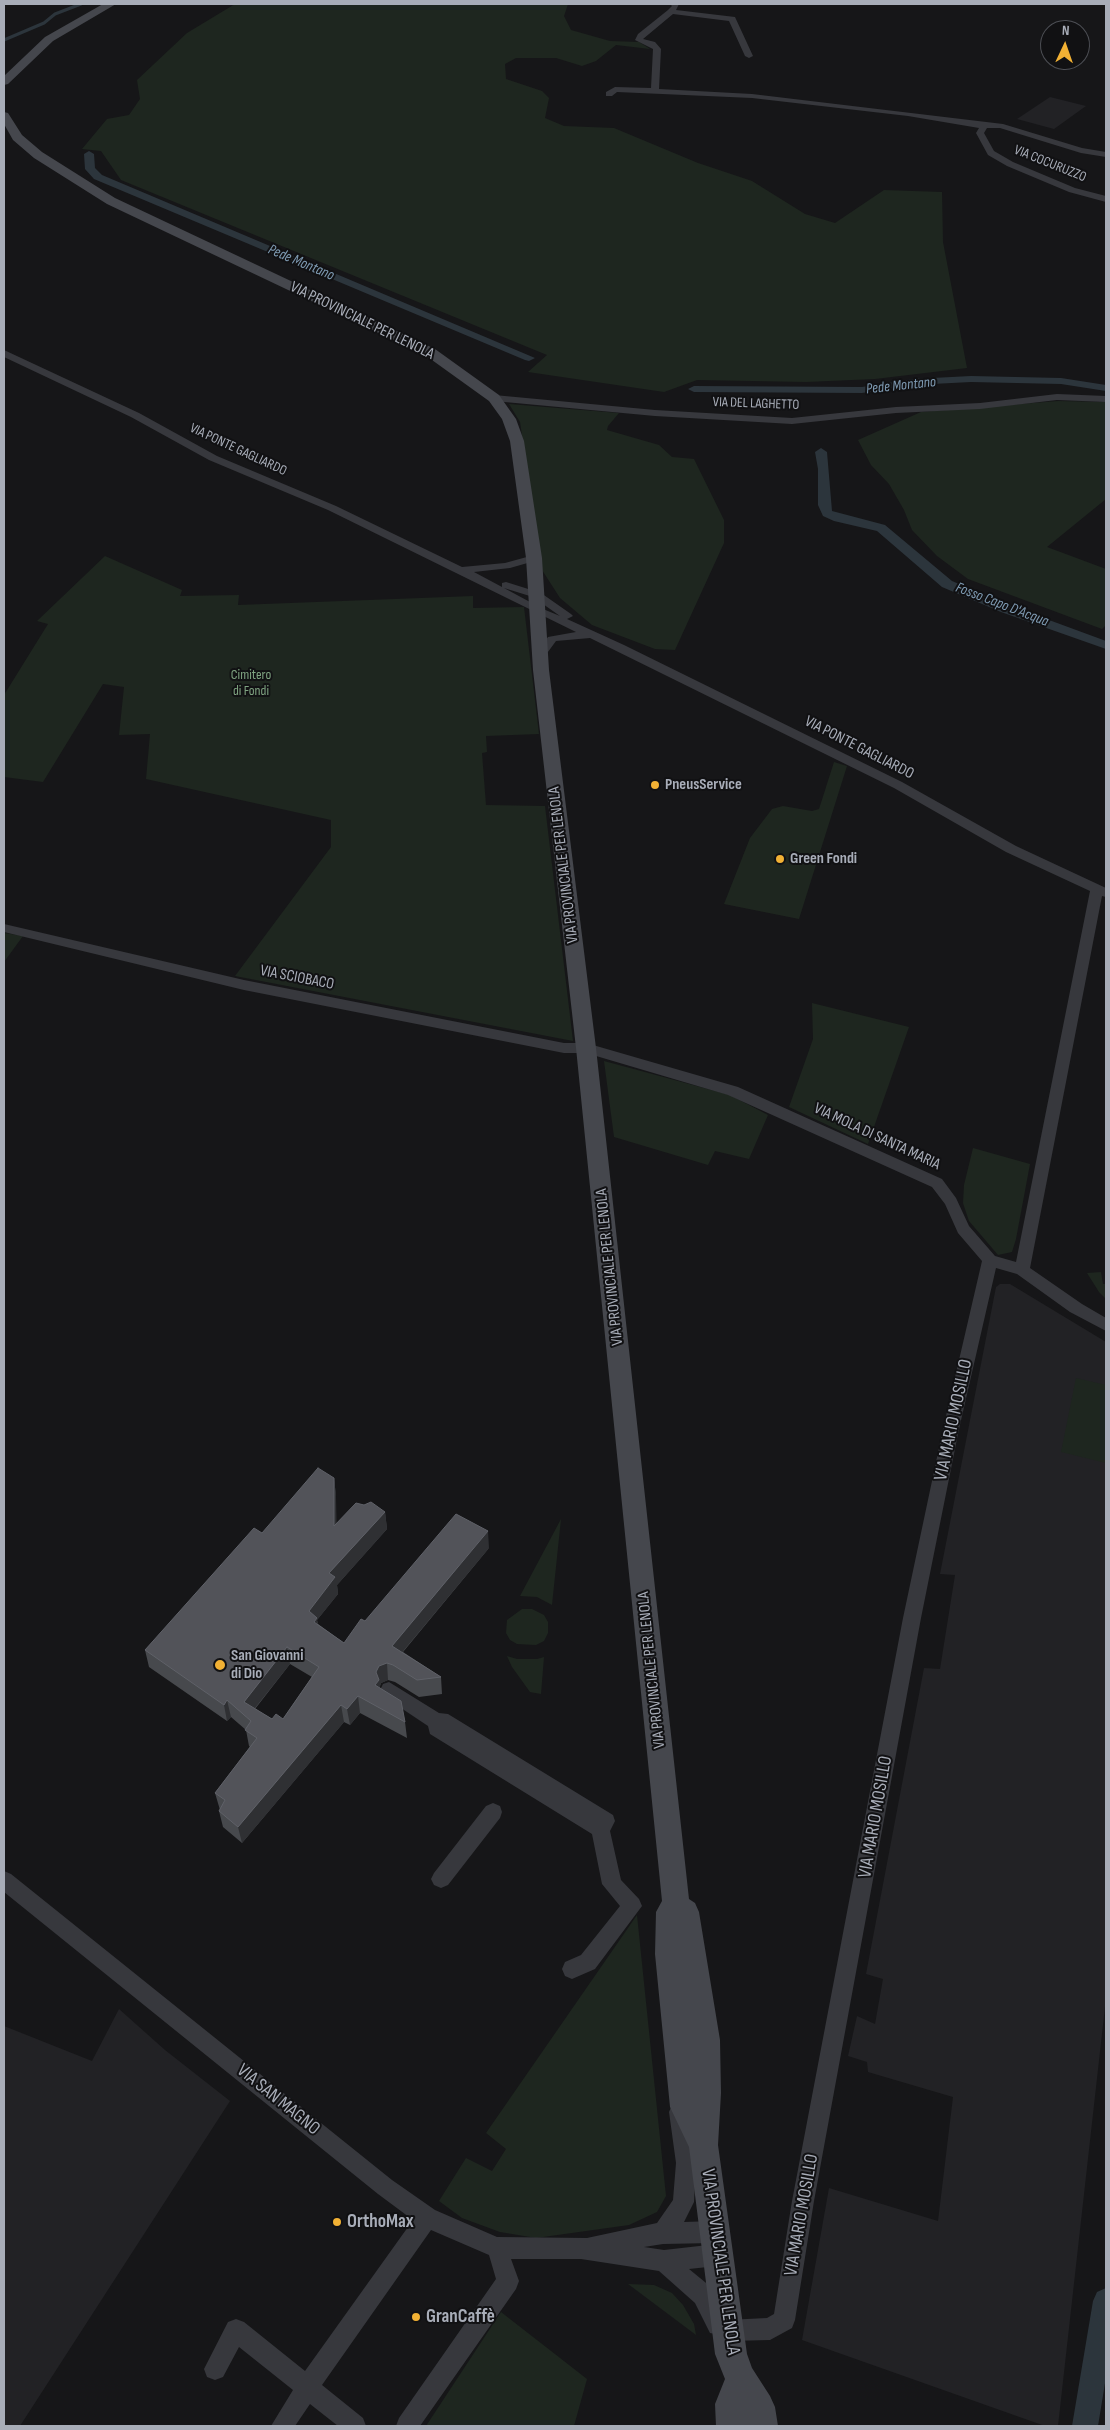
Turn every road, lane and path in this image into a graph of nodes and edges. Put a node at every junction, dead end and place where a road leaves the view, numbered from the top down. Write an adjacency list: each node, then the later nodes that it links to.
1 (111, 4): 5 (main road)
2 (674, 4): 3 (street)
3 (671, 12): 4 (street); 6 (street)
4 (749, 56)
5 (4, 81)
6 (655, 91): 7 (street); 9 (street)
7 (609, 94)
8 (4, 115): 13 (main road, VIA PROVINCIALE PER LENOLA)
9 (984, 126): 10 (street, VIA COCURUZZO); 11 (street, VIA COCURUZZO)
10 (1106, 154)
11 (1106, 199)
12 (4, 353): 16 (street, VIA PONTE GAGLIARDO)
13 (494, 398): 14 (street, VIA DEL LAGHETTO); 15 (main road, VIA PROVINCIALE PER LENOLA)
14 (1106, 399)
15 (534, 558): 16 (street); 17 (main road, VIA PROVINCIALE PER LENOLA)
16 (461, 570): 17 (street, VIA PONTE GAGLIARDO); 17 (street, VIA PONTE GAGLIARDO)
17 (538, 603): 18 (street, VIA PONTE GAGLIARDO); 19 (main road, VIA PROVINCIALE PER LENOLA)
18 (594, 636): 19 (street, VIA PONTE GAGLIARDO); 20 (street, VIA PONTE GAGLIARDO)
19 (541, 654): 22 (main road, VIA PROVINCIALE PER LENOLA)
20 (1102, 891): 24 (street)
21 (4, 928): 22 (street, VIA SCIOBACO)
22 (586, 1048): 23 (street, VIA MOLA DI SANTA MARIA); 32 (main road, VIA PROVINCIALE PER LENOLA)
23 (990, 1260): 24 (street); 42 (street, VIA MARIO MOSILLO)
24 (1022, 1270): 25 (street)
25 (1106, 1326)
26 (389, 1690): 27 (street)
27 (440, 1724): 29 (street); 29 (street)
28 (493, 1812): 30 (street)
29 (600, 1829): 34 (street)
30 (441, 1879)
31 (4, 1880): 36 (street, VIA SAN MAGNO)
32 (676, 1906): 33 (main road, VIA PROVINCIALE PER LENOLA); 35 (main road, VIA PROVINCIALE PER LENOLA)
33 (670, 1954): 35 (main road, VIA PROVINCIALE PER LENOLA); 37 (street)
34 (572, 1969)
35 (703, 2145): 38 (main road, VIA PROVINCIALE PER LENOLA)
36 (427, 2218): 39 (street, VIA SAN MAGNO); 44 (street)
37 (663, 2233): 38 (street, VIA SAN MAGNO); 40 (street, VIA SAN MAGNO)
38 (715, 2244): 41 (street, VIA SAN MAGNO); 42 (main road, VIA PROVINCIALE PER LENOLA)
39 (497, 2248): 40 (street, VIA SAN MAGNO); 47 (street)
40 (581, 2248): 41 (street, VIA SAN MAGNO)
41 (664, 2261): 42 (street)
42 (733, 2354): 48 (main road); 49 (main road)
43 (214, 2369): 44 (street)
44 (308, 2386): 45 (street); 46 (street)
45 (282, 2426)
46 (355, 2426)
47 (407, 2426)
48 (732, 2426)
49 (762, 2426)

